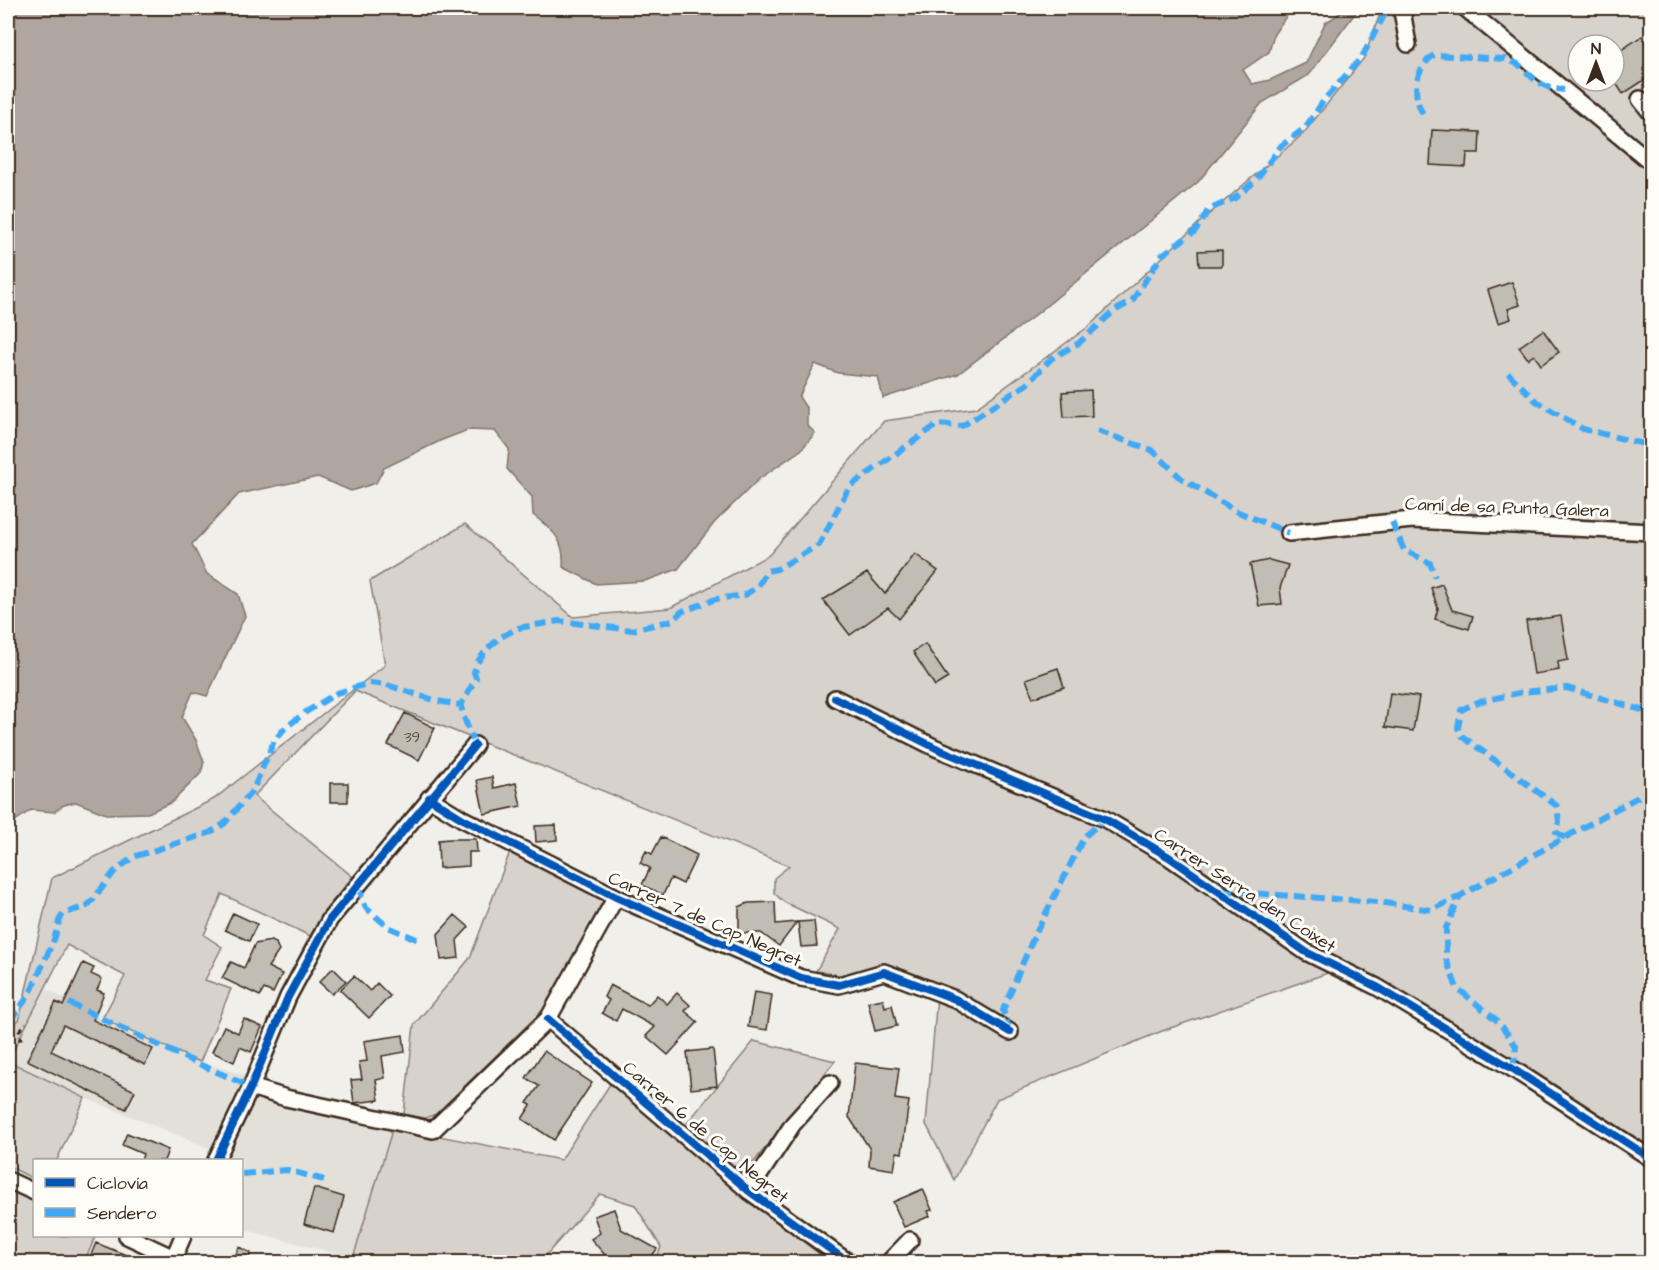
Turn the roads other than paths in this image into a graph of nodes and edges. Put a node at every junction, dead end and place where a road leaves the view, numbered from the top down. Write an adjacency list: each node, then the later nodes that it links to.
1 (1407, 8): 3 (street)
2 (1465, 8): 6 (street)
3 (1408, 44)
4 (1640, 99): 5 (street)
5 (1652, 114)
6 (1652, 163)
7 (1652, 532): 8 (street, Camí de sa Punta Galera)
8 (1289, 533)
9 (835, 698): 18 (street, Carrer Serra den Coixet)
10 (475, 745): 11 (street)
11 (429, 798): 12 (street, Carrer 7 de Cap Negret); 16 (street)
12 (616, 897): 13 (street); 14 (street, Carrer 7 de Cap Negret)
13 (548, 1019): 16 (street); 20 (street, Carrer 6 de Cap Negret)
14 (1010, 1032)
15 (830, 1083): 20 (street)
16 (251, 1087): 17 (street)
17 (217, 1159)
18 (1652, 1159)
19 (8, 1180): 21 (street)
20 (749, 1191): 26 (street, Carrer 6 de Cap Negret)
21 (33, 1192)
22 (129, 1237): 25 (street)
23 (183, 1237): 25 (street)
24 (910, 1240): 27 (street)
25 (173, 1260)
26 (848, 1263)
27 (889, 1263)

